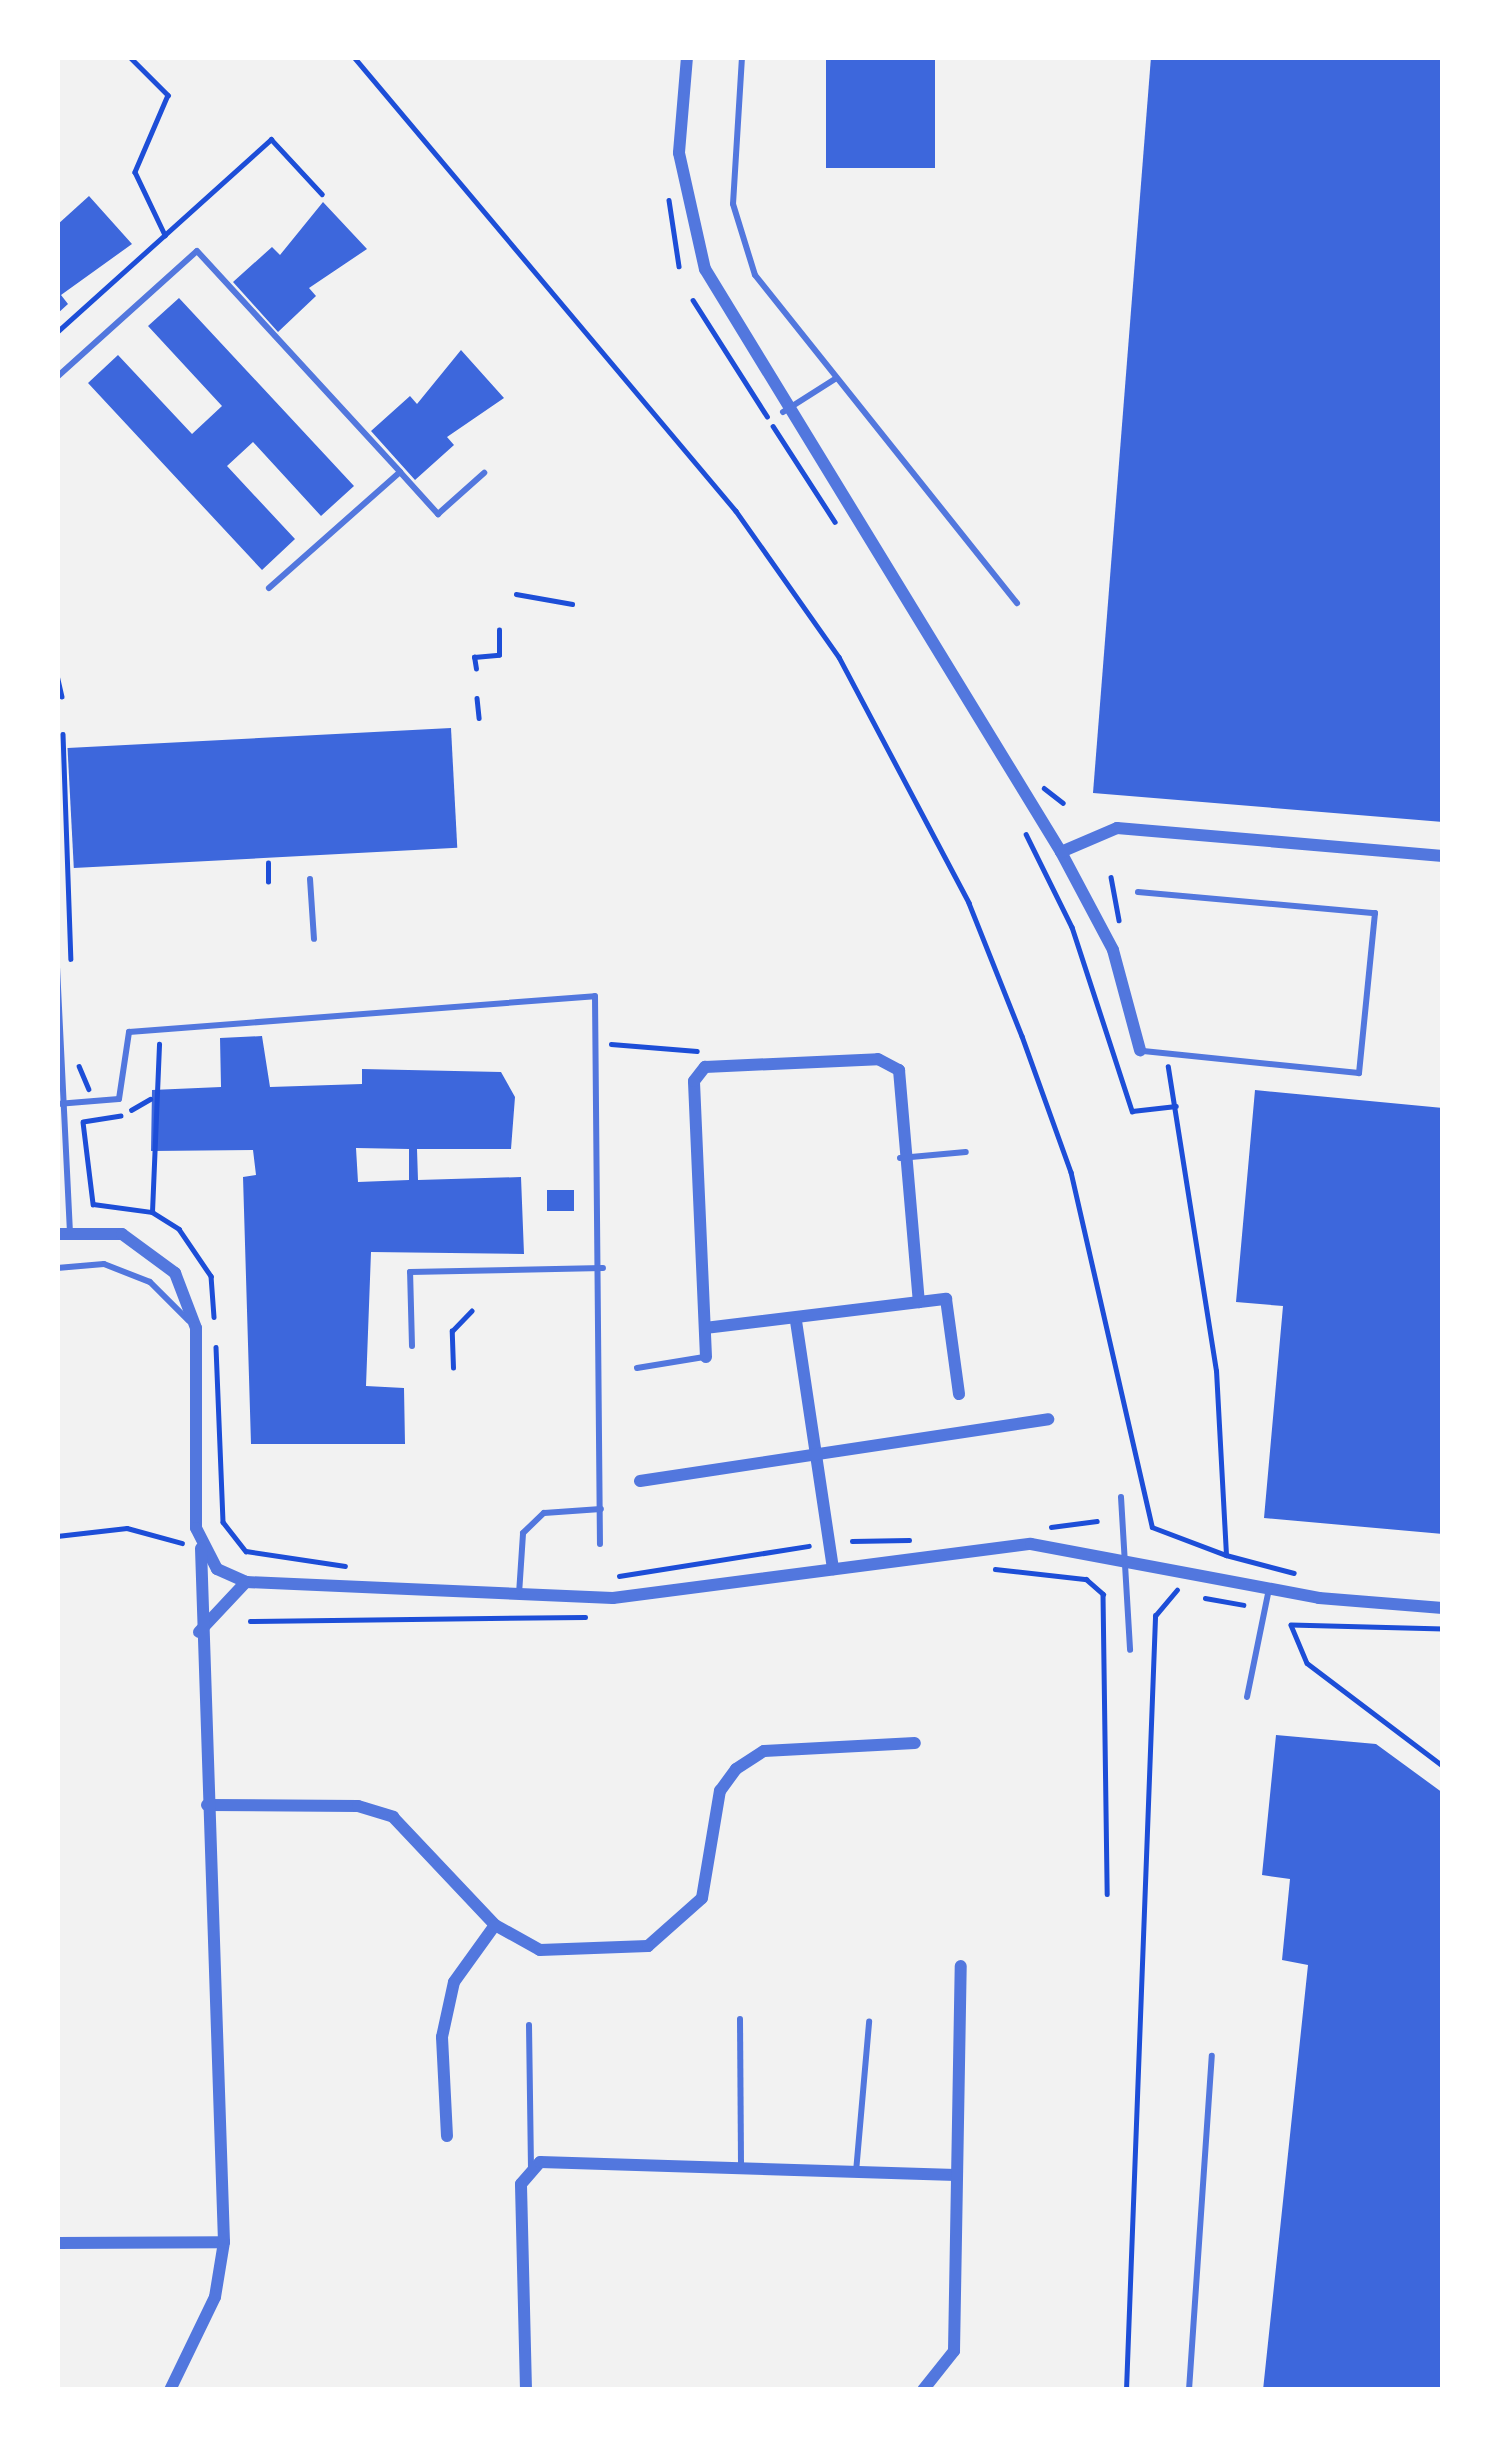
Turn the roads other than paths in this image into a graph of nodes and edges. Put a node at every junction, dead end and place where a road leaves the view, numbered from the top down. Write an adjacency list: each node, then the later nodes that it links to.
1 (687, 57): 5 (street)
2 (742, 57): 4 (lane)
3 (57, 377): 6 (lane)
4 (835, 379): 5 (lane); 9 (lane)
5 (783, 412): 10 (street)
6 (400, 472): 7 (lane); 8 (lane)
7 (484, 472)
8 (269, 588)
9 (1017, 603)
10 (1060, 852): 11 (street); 16 (street)
11 (1443, 856)
12 (310, 879): 14 (lane)
13 (1138, 892): 16 (lane)
14 (314, 939)
15 (57, 967): 17 (lane)
16 (1140, 1050)
17 (60, 1103): 19 (lane); 23 (lane)
18 (966, 1152): 20 (lane)
19 (62, 1158): 21 (lane)
20 (900, 1158): 24 (street); 27 (street)
21 (64, 1234): 26 (street)
22 (57, 1268): 26 (lane)
23 (603, 1268): 28 (lane); 36 (lane)
24 (919, 1302): 25 (street); 31 (street)
25 (796, 1321): 27 (street); 33 (street)
26 (196, 1328): 38 (street)
27 (705, 1328): 29 (street)
28 (412, 1346)
29 (706, 1357): 30 (lane)
30 (637, 1369)
31 (958, 1394)
32 (1048, 1418): 33 (street)
33 (817, 1454): 34 (street); 40 (street)
34 (640, 1481)
35 (1121, 1497): 39 (lane)
36 (601, 1509): 37 (lane); 43 (lane)
37 (601, 1544)
38 (201, 1548): 41 (street); 45 (street)
39 (1130, 1555): 40 (street); 42 (street); 46 (lane)
40 (833, 1569): 43 (street)
41 (246, 1582): 43 (street); 45 (street)
42 (1269, 1587): 44 (street); 47 (lane)
43 (518, 1596)
44 (1443, 1608)
45 (199, 1632): 49 (street)
46 (1130, 1650)
47 (1247, 1697)
48 (915, 1743): 50 (street)
49 (207, 1805): 50 (street); 61 (street)
50 (495, 1925): 56 (street)
51 (961, 1966): 60 (street)
52 (740, 2019): 57 (lane)
53 (869, 2022): 59 (lane)
54 (529, 2025): 58 (lane)
55 (1212, 2056): 66 (lane)
56 (447, 2135)
57 (741, 2168): 58 (street); 59 (street)
58 (532, 2171): 64 (street)
59 (856, 2172): 60 (street)
60 (956, 2175): 65 (street)
61 (224, 2242): 62 (street); 63 (street)
62 (57, 2243)
63 (170, 2390)
64 (526, 2390)
65 (923, 2390)
66 (1189, 2390)

